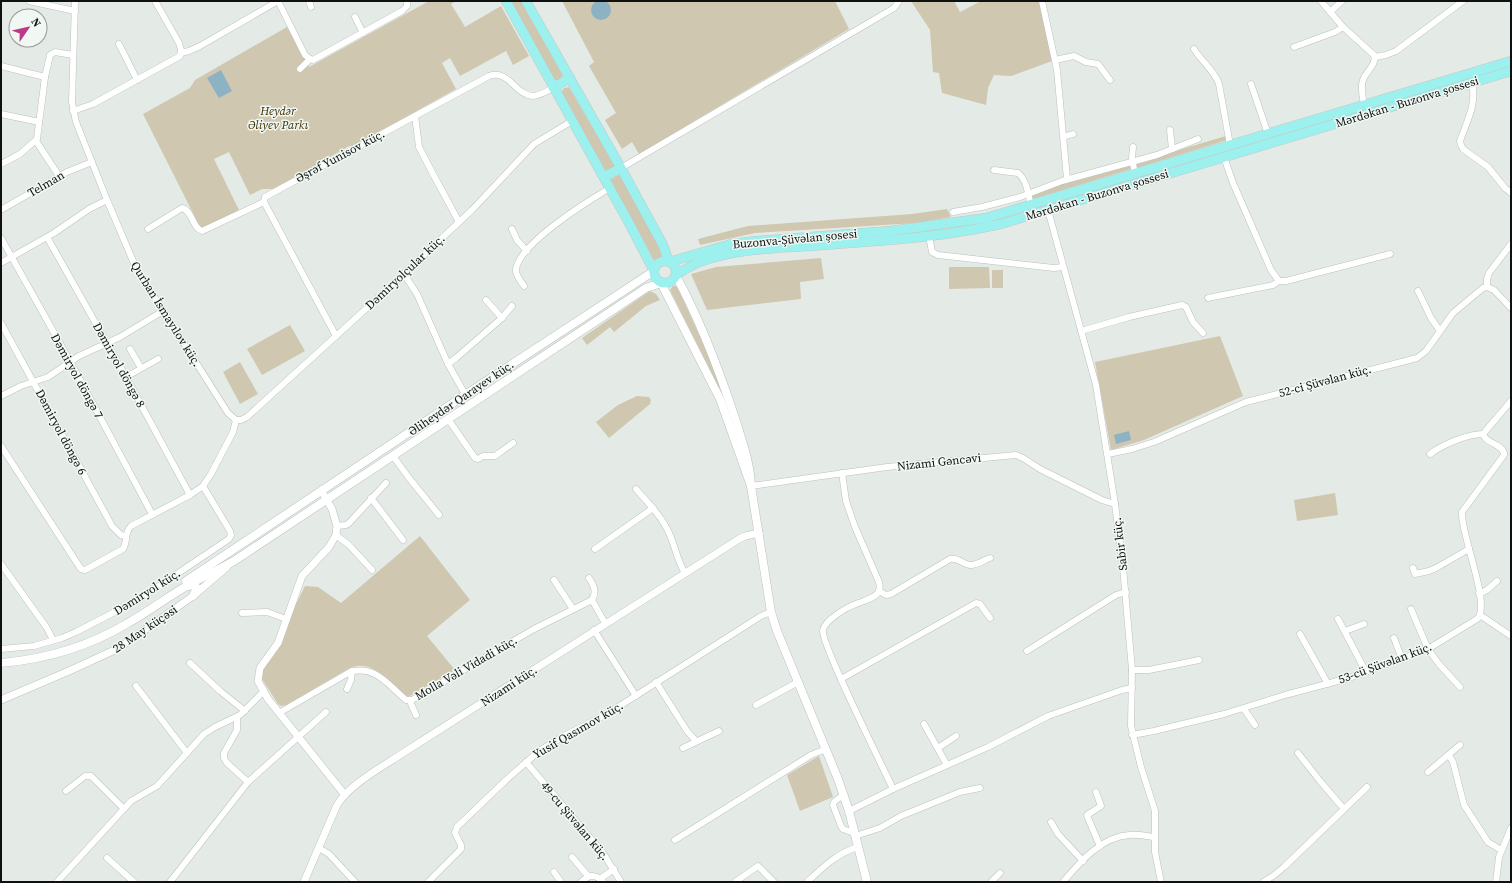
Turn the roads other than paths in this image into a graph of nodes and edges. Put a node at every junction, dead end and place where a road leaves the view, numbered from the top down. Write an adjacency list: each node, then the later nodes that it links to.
1 (29, 1): 13 (street)
2 (75, 1): 13 (street, Qurban İsmayılov küç.)
3 (155, 1): 21 (street)
4 (278, 1): 21 (street); 24 (street)
5 (407, 1): 17 (street)
6 (506, 1): 36 (main road)
7 (526, 1): 31 (main road)
8 (899, 1): 56 (street)
9 (1042, 1): 25 (street)
10 (1321, 1): 14 (street)
11 (1342, 1): 14 (street)
12 (1463, 1): 23 (street)
13 (75, 11): 22 (street, Qurban İsmayılov küç.)
14 (1330, 12): 16 (street)
15 (355, 18): 17 (street)
16 (1343, 27): 19 (street); 23 (street)
17 (363, 33): 24 (street)
18 (119, 44): 32 (street)
19 (1294, 47)
20 (1194, 49): 49 (street)
21 (181, 53): 32 (street)
22 (73, 55): 30 (street); 38 (street, Qurban İsmayılov küç.)
23 (1375, 57): 37 (street)
24 (310, 59): 28 (street)
25 (1055, 60): 33 (street); 46 (street)
26 (1511, 61): 37 (main road, Buzonva-Şüvəlan şosesi)
27 (1, 66): 30 (street)
28 (300, 69)
29 (1511, 71): 34 (main road, Mərdəkan - Buzonva şossesi)
30 (45, 77): 42 (street)
31 (570, 78): 36 (main road); 56 (main road)
32 (137, 80): 38 (street)
33 (1110, 80)
34 (1472, 83): 52 (main road, Mərdəkan - Buzonva şossesi); 63 (street)
35 (1251, 84): 45 (street)
36 (553, 88): 40 (street, Əşrəf Yunisov küç.); 41 (main road)
37 (1364, 105): 45 (main road, Buzonva-Şüvəlan şosesi)
38 (73, 111): 54 (street, Qurban İsmayılov küç.)
39 (1, 114): 42 (street)
40 (415, 116): 66 (street, Əşrəf Yunisov küç.); 71 (street)
41 (572, 120): 60 (main road); 71 (street, Dəmiryolçular küç.)
42 (39, 122): 48 (street)
43 (1170, 130): 51 (street)
44 (1073, 134): 46 (street)
45 (1268, 134): 49 (main road, Buzonva-Şüvəlan şosesi)
46 (1063, 137): 61 (street)
47 (1198, 139): 51 (street)
48 (36, 141): 55 (street); 59 (street)
49 (1230, 145): 58 (main road, Buzonva-Şüvəlan şosesi)
50 (1133, 147): 53 (street)
51 (1172, 149): 53 (street)
52 (1224, 157): 69 (main road, Mərdəkan - Buzonva şossesi); 87 (street)
53 (1132, 161): 58 (street); 61 (street)
54 (92, 162): 59 (street, Telman); 65 (street, Qurban İsmayılov küç.)
55 (1, 164)
56 (621, 168): 60 (main road); 81 (main road)
57 (994, 170): 64 (street)
58 (1135, 174): 67 (main road, Buzonva-Şüvəlan şosesi)
59 (60, 176): 68 (street, Telman)
60 (604, 177): 62 (main road)
61 (1067, 179): 64 (street)
62 (610, 188): 78 (street); 84 (main road)
63 (1511, 193)
64 (1028, 194): 67 (street); 70 (street)
65 (107, 200): 75 (street); 96 (street, Qurban İsmayılov küç.)
66 (264, 202): 72 (street, Əşrəf Yunisov küç.); 102 (street)
67 (1031, 205): 81 (main road, Buzonva-Şüvəlan şosesi)
68 (1, 210)
69 (1048, 210): 74 (main road, Mərdəkan - Buzonva şossesi); 83 (street, Sabir küç.)
70 (953, 212)
71 (459, 222): 85 (street, Dəmiryolçular küç.)
72 (148, 229)
73 (512, 229): 78 (street)
74 (929, 236): 83 (street); 86 (main road, Mərdəkan - Buzonva şossesi)
75 (47, 237): 80 (street); 104 (street, Dəmiryol döngə 8)
76 (1, 238): 80 (street, Dəmiryol döngə 7)
77 (1511, 244): 90 (street)
78 (527, 251): 89 (street)
79 (1390, 254): 87 (street)
80 (11, 257): 82 (street); 108 (street, Dəmiryol döngə 7)
81 (670, 262): 84 (main road); 86 (main road)
82 (1, 263)
83 (1063, 267): 99 (street, Sabir küç.)
84 (654, 271): 88 (main road); 103 (main road, Əliheydər Qarayev küç.)
85 (404, 274): 102 (street, Dəmiryolçular küç.); 109 (street)
86 (676, 276): 88 (main road); 130 (main road)
87 (1279, 281): 92 (street)
88 (661, 283): 105 (main road, Əliheydər Qarayev küç.); 130 (main road)
89 (524, 286)
90 (1487, 287): 95 (street); 100 (street, 52-ci Şüvəlan küç.)
91 (1418, 292): 100 (street)
92 (1208, 298)
93 (486, 300): 97 (street)
94 (512, 306): 97 (street)
95 (1511, 308)
96 (163, 311): 104 (street); 117 (street, Qurban İsmayılov küç.)
97 (502, 318): 109 (street)
98 (1, 323): 112 (street, Dəmiryol döngə 6)
99 (1081, 331): 101 (street); 124 (street, Sabir küç.)
100 (1440, 331): 124 (street, 52-ci Şüvəlan küç.)
101 (1203, 333)
102 (336, 336): 117 (street, Dəmiryolçular küç.)
103 (555, 336): 105 (main road); 113 (main road, Əliheydər Qarayev küç.)
104 (107, 342): 108 (street); 111 (street, Dəmiryol döngə 8)
105 (561, 344): 116 (main road, Əliheydər Qarayev küç.)
106 (130, 349): 110 (street)
107 (158, 359): 110 (street)
108 (71, 362): 112 (street); 138 (street, Dəmiryol döngə 7)
109 (448, 364): 113 (street)
110 (141, 368): 111 (street)
111 (126, 377): 133 (street, Dəmiryol döngə 8)
112 (35, 383): 114 (street); 144 (street, Dəmiryol döngə 6)
113 (465, 394): 122 (main road, Əliheydər Qarayev küç.)
114 (1, 396)
115 (1511, 401): 118 (street)
116 (448, 419): 119 (street); 126 (main road, Əliheydər Qarayev küç.)
117 (236, 420): 129 (street)
118 (1483, 434): 123 (street); 125 (street)
119 (513, 443)
120 (1, 446): 144 (street)
121 (1511, 448): 123 (street)
122 (384, 449): 126 (main road); 132 (main road, Əliheydər Qarayev küç.)
123 (1504, 451): 146 (street)
124 (1108, 454): 136 (street, Sabir küç.)
125 (1430, 454)
126 (391, 457): 135 (main road, Əliheydər Qarayev küç.); 139 (street)
127 (842, 473): 130 (street, Nizami Gəncəvi); 136 (street, Nizami Gəncəvi); 158 (street)
128 (386, 483): 134 (street)
129 (203, 486): 133 (street); 178 (street, Dəmiryol küç.)
130 (751, 486): 142 (main road)
131 (636, 489): 137 (street)
132 (321, 490): 135 (street); 140 (main road, Əliheydər Qarayev küç.)
133 (190, 495): 138 (street)
134 (371, 498): 141 (street); 145 (street)
135 (327, 499): 141 (street); 149 (main road, Əliheydər Qarayev küç.)
136 (1115, 504): 159 (street, Sabir küç.)
137 (653, 508): 147 (street); 153 (street)
138 (152, 514): 144 (street)
139 (439, 515)
140 (268, 525): 149 (main road); 183 (main road)
141 (337, 526): 143 (street)
142 (758, 533): 153 (street, Nizami küç.); 165 (main road)
143 (336, 535): 152 (street); 169 (street)
144 (125, 536)
145 (403, 540)
146 (1469, 548): 151 (street); 160 (street)
147 (595, 549)
148 (990, 558): 158 (street)
149 (234, 561): 157 (main road, Dəmiryol küç.); 161 (street, 28 May küçəsi)
150 (1, 564): 178 (street)
151 (1413, 568)
152 (372, 570)
153 (685, 573): 171 (street, Nizami küç.)
154 (589, 578): 162 (street)
155 (554, 580): 163 (street)
156 (1497, 581): 160 (street)
157 (186, 586): 161 (main road); 185 (main road, Dəmiryol küç.)
158 (879, 592): 190 (street)
159 (1126, 592): 181 (street); 187 (street, Sabir küç.)
160 (1479, 594): 167 (street)
161 (193, 596): 200 (street, 28 May küçəsi)
162 (592, 600): 163 (street, Molla Vəli Vidadi küç.); 171 (street)
163 (573, 609): 201 (street, Molla Vəli Vidadi küç.)
164 (1411, 609): 180 (street)
165 (771, 612): 191 (street, Yusif Qasımov küç.); 192 (main road)
166 (242, 613): 169 (street)
167 (1480, 615): 176 (street); 180 (street, 53-cü Şüvəlan küç.)
168 (990, 618): 190 (street)
169 (286, 619): 198 (street)
170 (1338, 619): 174 (street)
171 (605, 623): 173 (street, Nizami küç.)
172 (1364, 624): 174 (street)
173 (594, 630): 199 (street); 232 (street, Nizami küç.)
174 (1345, 631): 189 (street)
175 (1300, 634): 193 (street)
176 (1511, 636)
177 (1394, 638): 182 (street)
178 (52, 640): 179 (street, Dəmiryol küç.)
179 (1, 649)
180 (1428, 649): 182 (street, 53-cü Şüvəlan küç.); 195 (street)
181 (1026, 651)
182 (1402, 659): 189 (street, 53-cü Şüvəlan küç.)
183 (1, 660)
184 (1199, 660): 187 (street)
185 (1, 663)
186 (190, 663): 204 (street)
187 (1132, 670): 196 (street, Sabir küç.)
188 (352, 671): 197 (street); 201 (street, Molla Vəli Vidadi küç.); 206 (street)
189 (1366, 672): 193 (street, 53-cü Şüvəlan küç.)
190 (841, 679): 229 (street)
191 (656, 682): 199 (street, Yusif Qasımov küç.); 215 (street)
192 (798, 682): 202 (street); 219 (main road)
193 (1328, 684): 203 (street, 53-cü Şüvəlan küç.)
194 (136, 686): 220 (street)
195 (1460, 687)
196 (1132, 688): 212 (street, Sabir küç.); 224 (street)
197 (347, 689)
198 (263, 692): 204 (street); 206 (street)
199 (636, 696): 223 (street, Yusif Qasımov küç.)
200 (1, 700)
201 (410, 701): 207 (street)
202 (756, 705)
203 (1244, 709): 210 (street); 212 (street, 53-cü Şüvəlan küç.)
204 (245, 711): 208 (street)
205 (326, 712): 213 (street)
206 (278, 713): 213 (street)
207 (416, 715)
208 (237, 717): 220 (street); 226 (street)
209 (924, 724): 218 (street)
210 (1255, 725)
211 (719, 730): 215 (street)
212 (1132, 735): 240 (street, Sabir küç.)
213 (298, 736): 226 (street); 232 (street)
214 (956, 736): 218 (street)
215 (696, 741): 217 (street)
216 (1460, 745): 222 (street)
217 (682, 748)
218 (938, 748): 224 (street)
219 (826, 749): 233 (main road); 241 (street)
220 (187, 753): 234 (street)
221 (1298, 753): 235 (street)
222 (1449, 755): 225 (street); 247 (street)
223 (526, 762): 251 (street, 49-cu Şüvəlan küç.); 261 (street, Yusif Qasımov küç.)
224 (947, 765): 229 (street)
225 (1428, 772)
226 (248, 782): 258 (street)
227 (1367, 787): 235 (street)
228 (980, 788): 239 (street)
229 (893, 789): 236 (street)
230 (66, 791): 234 (street)
231 (1096, 792): 244 (street)
232 (345, 795): 246 (street, Nizami küç.)
233 (843, 795): 236 (main road); 239 (street)
234 (124, 808): 256 (street)
235 (1344, 809): 272 (street)
236 (849, 811): 239 (main road)
237 (1051, 822): 250 (street)
238 (1511, 828): 242 (street)
239 (855, 835): 245 (main road)
240 (1154, 837): 244 (street); 271 (street, Sabir küç.)
241 (675, 840)
242 (1505, 840): 243 (street); 247 (street)
243 (1511, 845)
244 (1100, 846): 250 (street)
245 (858, 847): 267 (street); 268 (main road)
246 (319, 848): 259 (street, Nizami küç.); 260 (street)
247 (1501, 850): 273 (street)
248 (572, 857): 254 (street)
249 (107, 858): 257 (street)
250 (1083, 861): 270 (street)
251 (614, 869): 255 (street); 264 (street, 49-cu Şüvəlan küç.)
252 (554, 872): 262 (street)
253 (1000, 873): 269 (street)
254 (588, 876): 255 (street); 263 (street)
255 (602, 880)
256 (57, 882)
257 (134, 882)
258 (170, 882)
259 (304, 882)
260 (355, 882)
261 (428, 882)
262 (561, 882)
263 (581, 882)
264 (621, 882)
265 (735, 882): 266 (street)
266 (774, 882)
267 (807, 882)
268 (867, 882)
269 (991, 882)
270 (1063, 882)
271 (1161, 882)
272 (1263, 882)
273 (1496, 882)

